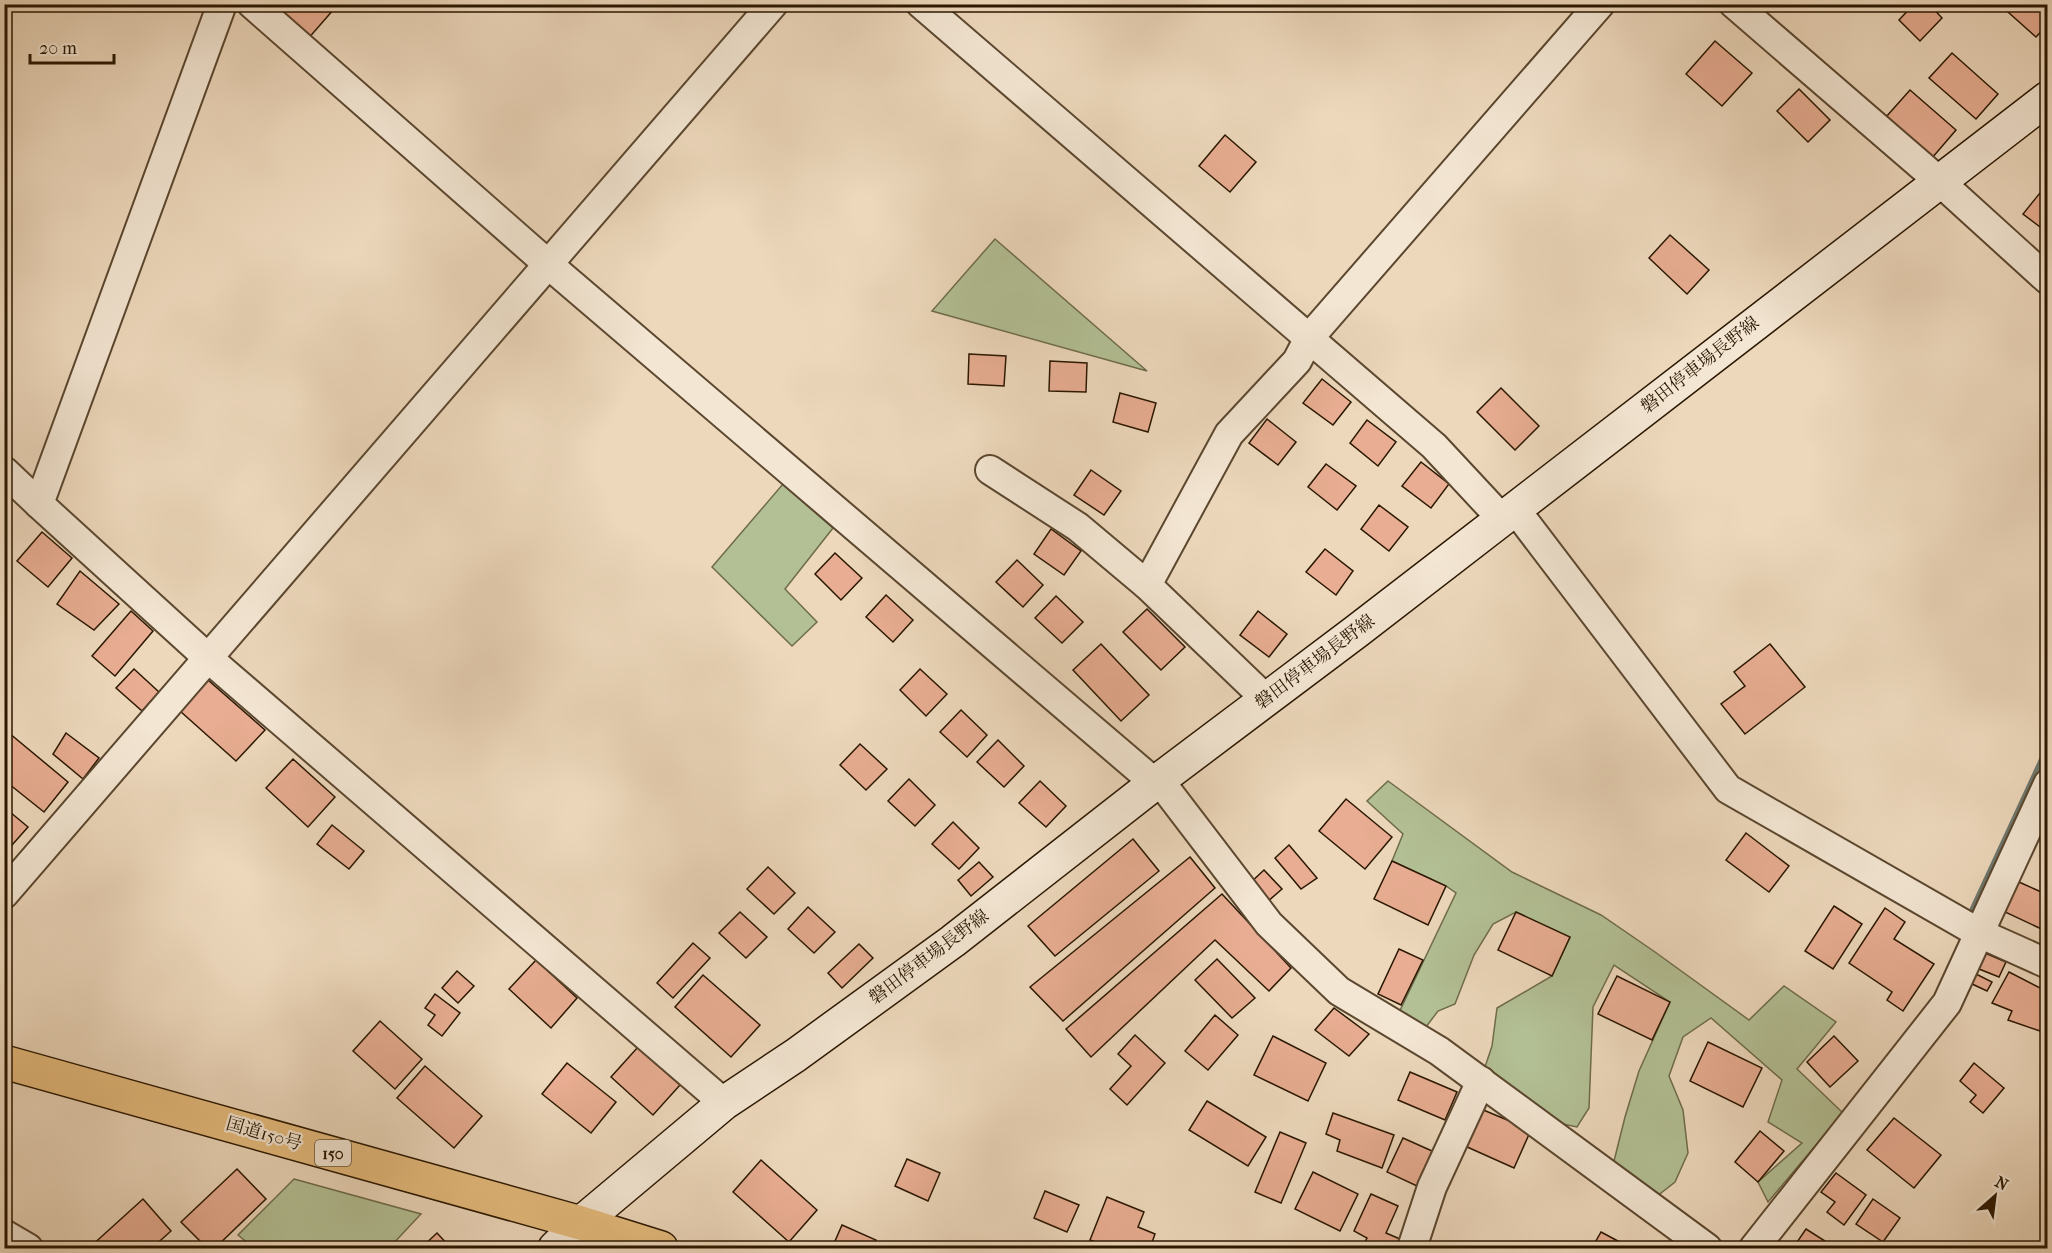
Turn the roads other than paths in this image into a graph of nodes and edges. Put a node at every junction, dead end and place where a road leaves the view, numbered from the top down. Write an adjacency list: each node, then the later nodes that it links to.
1 (222, 4): 14 (street)
2 (252, 4): 9 (street)
3 (773, 4): 9 (street)
4 (921, 4): 11 (street)
5 (1600, 4): 11 (street)
6 (1734, 4): 8 (street)
7 (2048, 98): 8 (main road, 磐田停車場長野線)
8 (1939, 181): 10 (street); 15 (main road, 磐田停車場長野線)
9 (549, 265): 17 (street); 19 (street)
10 (2048, 280)
11 (1310, 338): 15 (street); 16 (street)
12 (990, 470): 16 (street)
13 (4, 471): 14 (street)
14 (39, 504): 17 (street)
15 (1509, 514): 18 (main road, 磐田停車場長野線); 22 (street)
16 (1147, 585): 18 (street)
17 (208, 658): 21 (street); 26 (street)
18 (1267, 700): 19 (main road, 磐田停車場長野線)
19 (1157, 781): 25 (street); 26 (main road, 磐田停車場長野線)
20 (2048, 784): 22 (street)
21 (4, 894)
22 (1976, 939): 23 (street); 34 (street)
23 (2048, 964)
24 (4, 1062): 27 (highway, 国道150号 / 150)
25 (1481, 1081): 32 (street); 33 (street)
26 (724, 1103): 27 (main road, 磐田停車場長野線)
27 (581, 1223): 30 (main road, 磐田停車場長野線); 31 (highway, 国道150号 / 150)
28 (4, 1234): 29 (street)
29 (28, 1248)
30 (555, 1248)
31 (661, 1248)
32 (1412, 1248)
33 (1707, 1248)
34 (1754, 1248)

